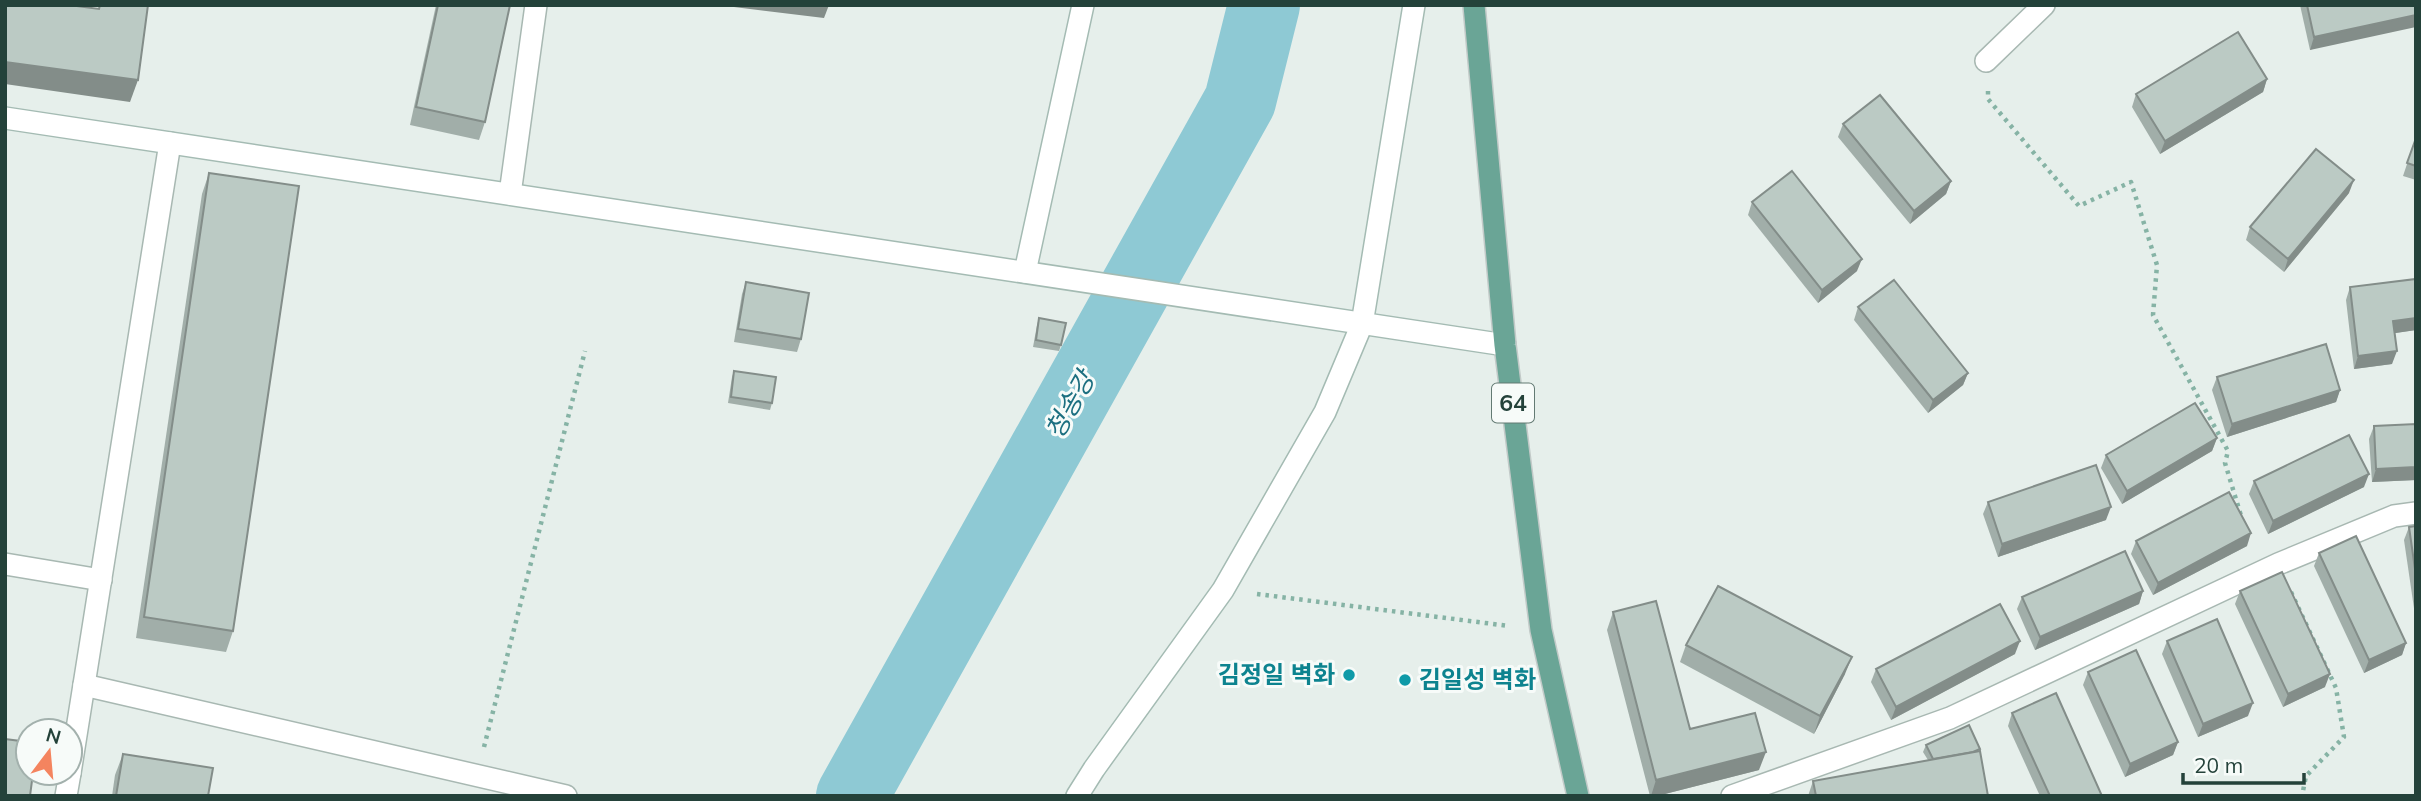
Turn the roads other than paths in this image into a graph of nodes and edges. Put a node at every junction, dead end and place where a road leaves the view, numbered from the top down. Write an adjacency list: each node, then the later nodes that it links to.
1 (536, 5): 9 (street)
2 (1083, 5): 10 (street)
3 (1414, 5): 11 (street)
4 (1474, 5): 12 (main road, 64)
5 (2044, 5): 6 (street)
6 (1986, 61)
7 (5, 118): 8 (street)
8 (170, 143): 9 (street); 15 (street)
9 (510, 194): 10 (street)
10 (1025, 272): 11 (street)
11 (1362, 324): 12 (street); 19 (street)
12 (1505, 345): 20 (main road, 64)
13 (2416, 513): 21 (street)
14 (5, 564): 15 (street)
15 (101, 580): 16 (street)
16 (84, 685): 17 (street); 18 (street)
17 (79, 717)
18 (566, 796)
19 (1077, 796)
20 (1578, 796)
21 (1732, 796)

